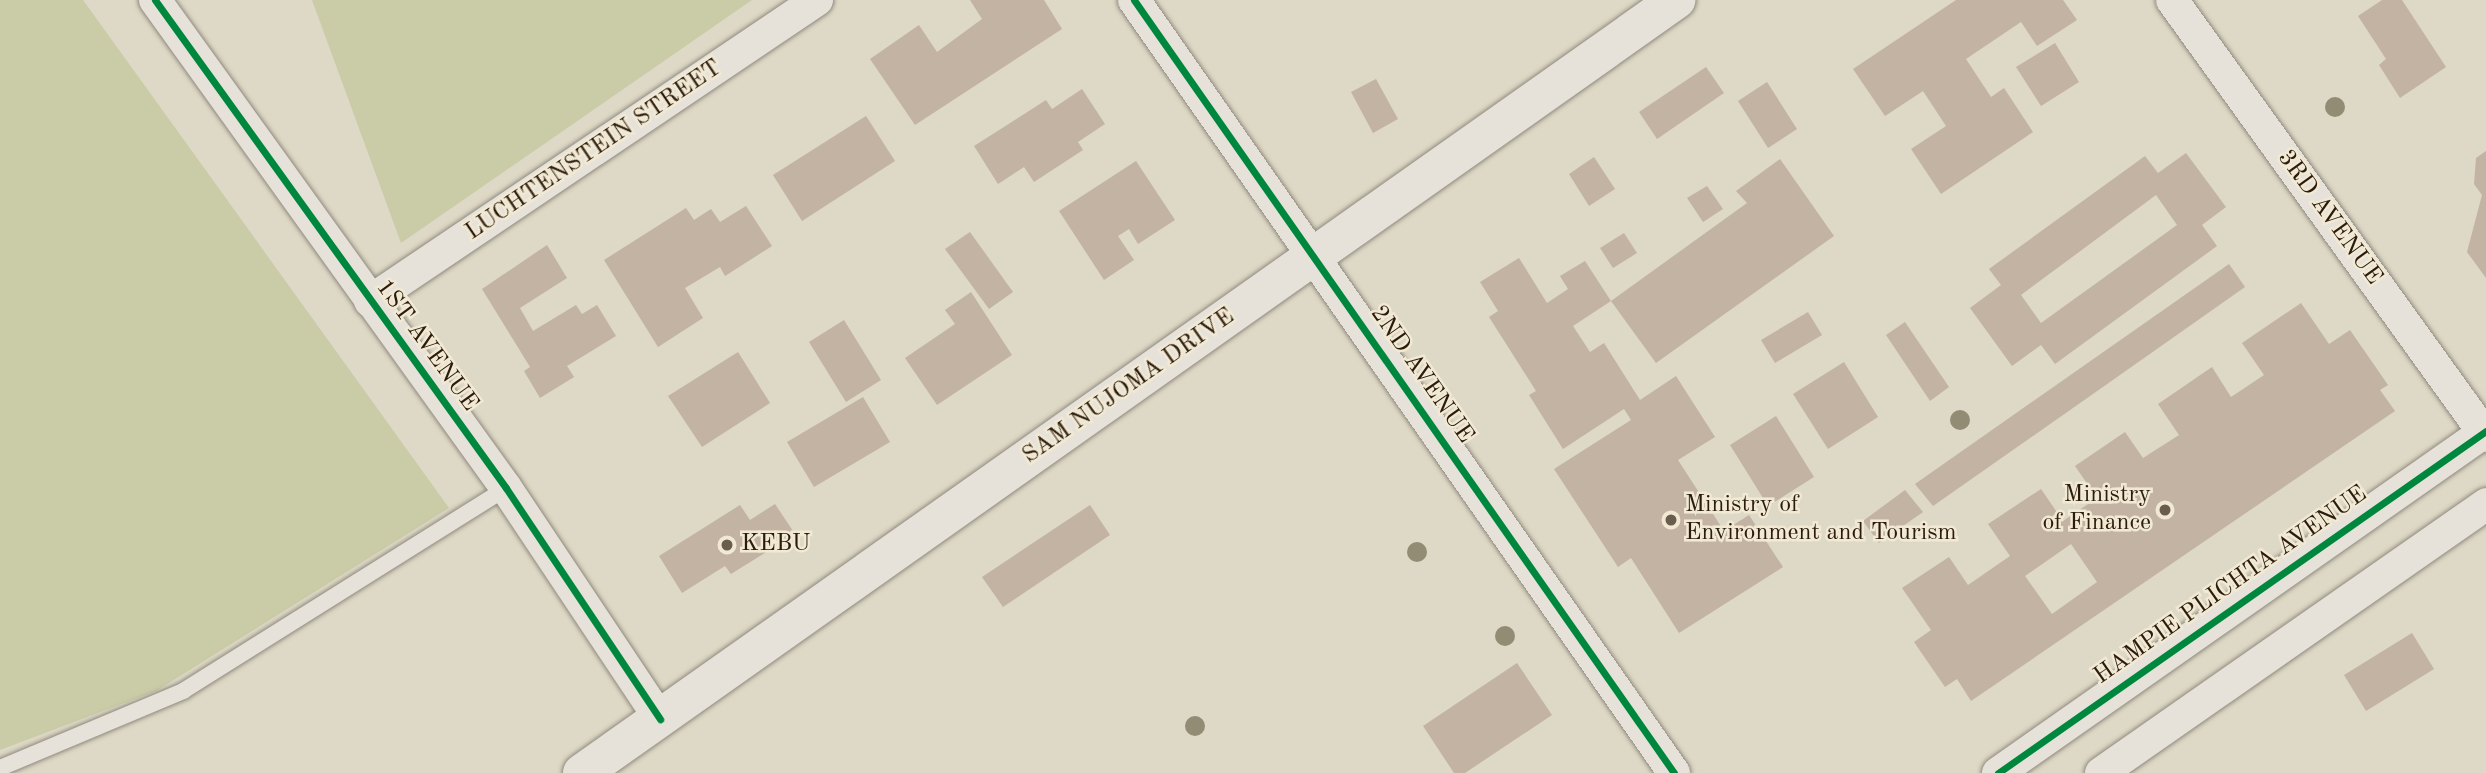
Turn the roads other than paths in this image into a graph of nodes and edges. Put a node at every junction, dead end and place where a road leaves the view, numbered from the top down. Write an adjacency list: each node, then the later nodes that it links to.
1 (155, 0): 7 (street, 1ST AVENUE)
2 (817, 0): 7 (street, LUCHTENSTEIN STREET)
3 (1134, 0): 6 (street, 2ND AVENUE)
4 (1676, 0): 6 (main road, SAM NUJOMA DRIVE)
5 (2172, 0): 8 (street, 3RD AVENUE)
6 (1314, 256): 11 (main road, SAM NUJOMA DRIVE); 14 (street, 2ND AVENUE)
7 (370, 301): 9 (street, 1ST AVENUE)
8 (2485, 433): 15 (street, HAMPIE PLICHTA AVENUE)
9 (506, 488): 11 (street, 1ST AVENUE); 12 (lane)
10 (2486, 504): 16 (street)
11 (660, 719): 13 (main road, SAM NUJOMA DRIVE)
12 (0, 768)
13 (582, 773)
14 (1674, 773)
15 (1998, 773)
16 (2101, 773)

